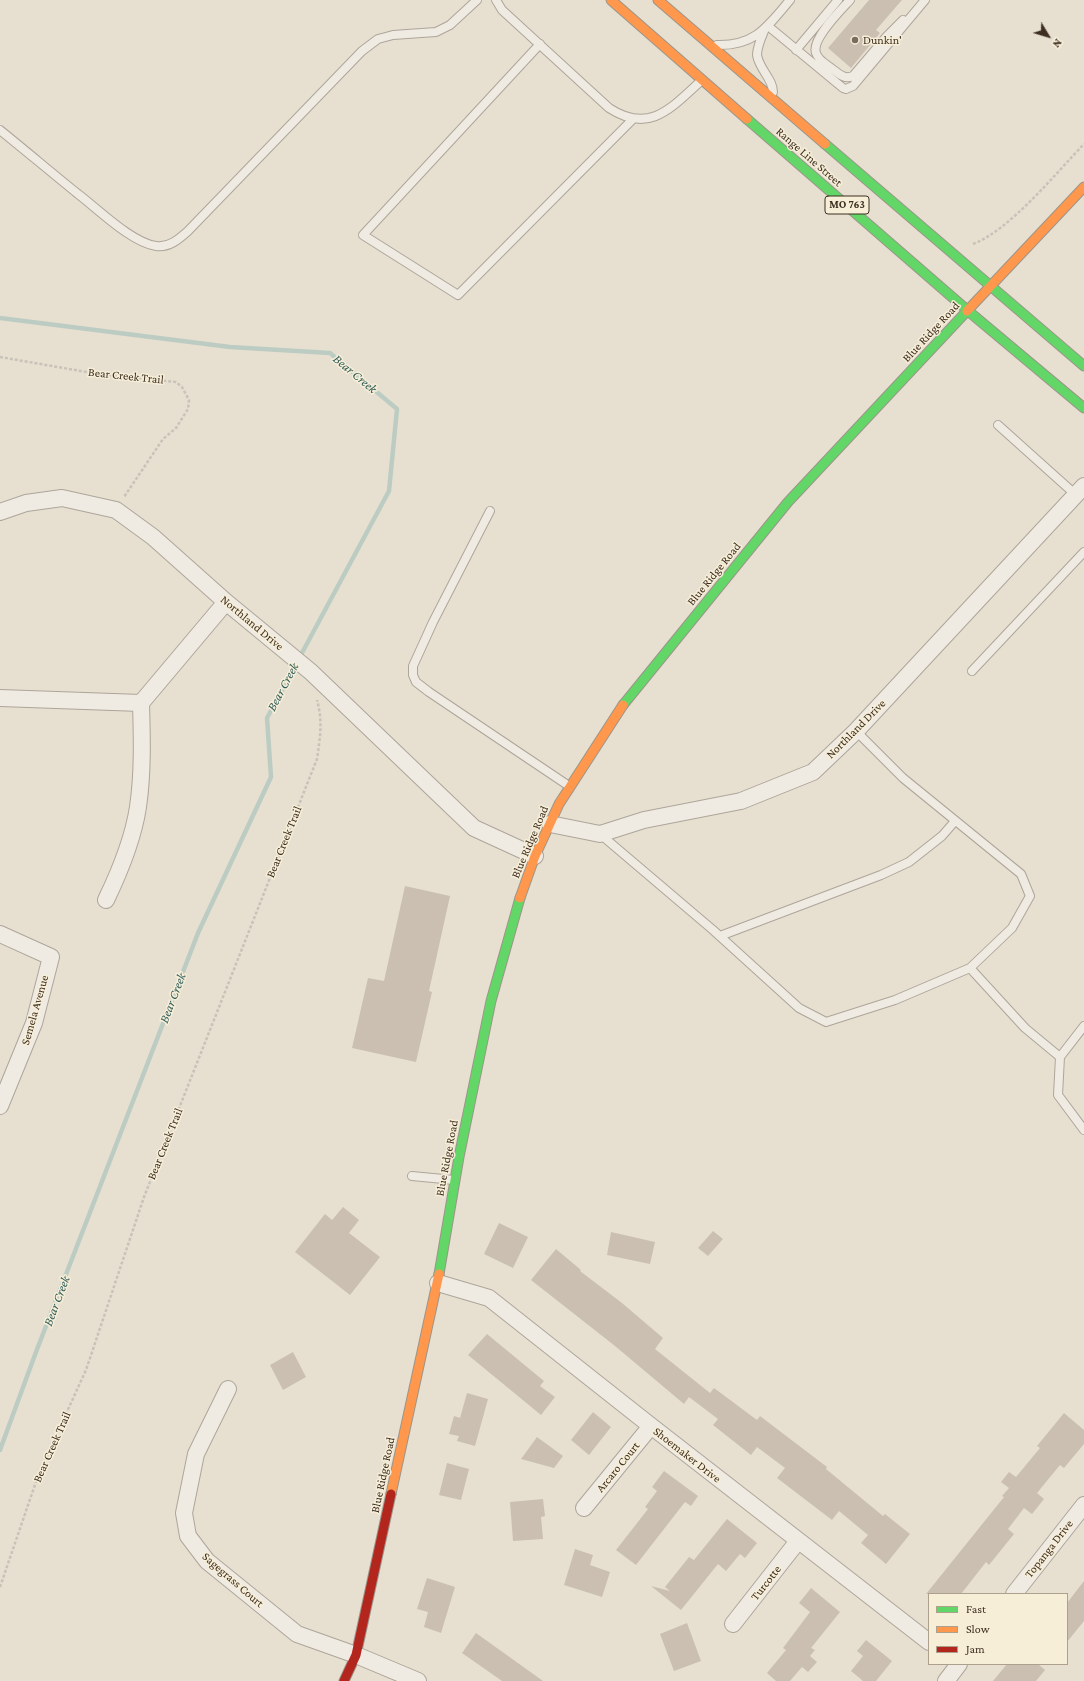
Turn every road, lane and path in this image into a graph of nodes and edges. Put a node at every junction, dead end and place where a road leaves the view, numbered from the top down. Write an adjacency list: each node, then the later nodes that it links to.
1 (477, 0): 19 (lane)
2 (496, 0): 11 (lane)
3 (611, 0): 16 (street, Range Line Street / MO 763)
4 (658, 0): 12 (street, Range Line Street / MO 763)
5 (790, 0): 10 (lane)
6 (838, 0): 13 (lane)
7 (850, 0): 9 (lane)
8 (925, 0): 9 (lane)
9 (907, 21): 13 (lane)
10 (766, 28): 12 (lane); 13 (lane); 17 (lane)
11 (540, 44): 18 (lane); 18 (lane)
12 (712, 47): 15 (street, Range Line Street / MO 763)
13 (796, 50)
14 (715, 62): 15 (street)
15 (742, 72): 17 (street, Range Line Street / MO 763)
16 (702, 80): 18 (lane); 24 (street, Range Line Street / MO 763)
17 (771, 97): 23 (street, Range Line Street / MO 763)
18 (634, 118)
19 (0, 130)
20 (1084, 144): 22 (path)
21 (1084, 188): 23 (street, Blue Ridge Road)
22 (973, 244)
23 (990, 286): 24 (street, Blue Ridge Road); 26 (street, Range Line Street / MO 763)
24 (967, 310): 27 (street, Range Line Street / MO 763); 40 (street, Blue Ridge Road)
25 (0, 357): 30 (path, Bear Creek Trail)
26 (1084, 366)
27 (1084, 408)
28 (998, 425): 29 (lane)
29 (1080, 490): 39 (street, Northland Drive)
30 (123, 498)
31 (490, 511): 40 (lane)
32 (0, 512): 34 (street, Northland Drive)
33 (1084, 552): 35 (lane)
34 (226, 602): 38 (street); 44 (street, Northland Drive)
35 (972, 671)
36 (0, 698): 38 (street)
37 (317, 700): 61 (path, Bear Creek Trail)
38 (142, 703): 45 (street)
39 (856, 731): 41 (lane); 43 (street, Northland Drive)
40 (570, 786): 42 (street, Blue Ridge Road)
41 (955, 821): 47 (lane); 48 (lane)
42 (550, 824): 43 (street, Northland Drive); 44 (street, Blue Ridge Road)
43 (600, 834): 47 (lane)
44 (535, 856): 54 (street, Blue Ridge Road)
45 (106, 900)
46 (0, 934): 51 (street, Semela Avenue)
47 (720, 936): 48 (lane)
48 (970, 968): 50 (lane)
49 (1084, 1026): 50 (lane)
50 (1060, 1057): 52 (lane)
51 (0, 1106)
52 (1084, 1130)
53 (412, 1176): 54 (lane)
54 (455, 1180): 55 (street, Blue Ridge Road)
55 (438, 1283): 57 (street, Shoemaker Drive); 65 (street, Blue Ridge Road)
56 (228, 1389): 65 (street, Sagegrass Court)
57 (651, 1426): 59 (street, Arcaro Court); 60 (street, Shoemaker Drive)
58 (1084, 1505): 62 (street, Topanga Drive)
59 (584, 1508)
60 (798, 1541): 63 (street, Turcotte); 64 (street, Shoemaker Drive)
61 (0, 1587)
62 (1015, 1593)
63 (733, 1624)
64 (928, 1641)
65 (356, 1656): 67 (street, Blue Ridge Road); 68 (street, Sagegrass Court)
66 (957, 1665): 69 (street)
67 (344, 1681)
68 (418, 1681)
69 (946, 1681)

